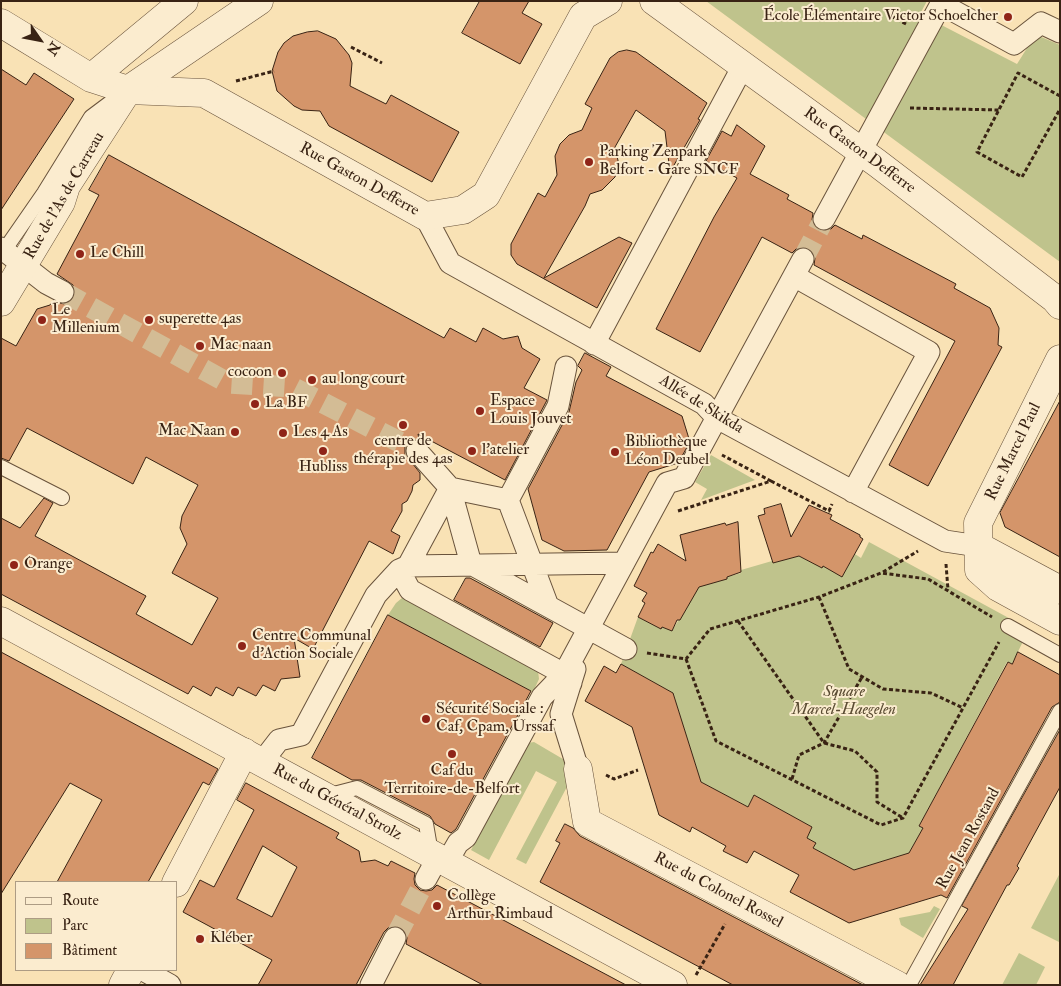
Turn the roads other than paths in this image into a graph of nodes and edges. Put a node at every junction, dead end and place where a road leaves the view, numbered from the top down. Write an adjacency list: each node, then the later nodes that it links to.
1 (184, 1): 8 (street)
2 (259, 1): 9 (street)
3 (608, 1): 11 (street, Rue Gaston Defferre)
4 (654, 1): 7 (street, Rue Gaston Defferre)
5 (1, 23): 8 (street, Rue Gaston Defferre)
6 (1060, 32): 10 (street)
7 (743, 66): 10 (street, Rue Gaston Defferre); 17 (street)
8 (91, 78): 9 (street, Rue Gaston Defferre)
9 (128, 90): 11 (street, Rue Gaston Defferre); 13 (street, Rue de l'As de Carreau)
10 (861, 151): 12 (street); 16 (street, Rue Gaston Defferre)
11 (425, 216): 17 (street, Allée de Skikda)
12 (824, 219)
13 (8, 254): 14 (street); 15 (street, Rue de l'As de Carreau)
14 (63, 292)
15 (1, 302)
16 (1060, 305)
17 (594, 344): 20 (street, Allée de Skikda)
18 (1060, 359): 27 (street, Rue Marcel Paul)
19 (566, 367): 26 (street)
20 (717, 418): 24 (street, Allée de Skikda); 24 (street); 28 (street)
21 (417, 451): 23 (street)
22 (1, 467): 25 (lane)
23 (450, 488): 26 (street); 29 (street); 31 (street)
24 (853, 492): 27 (street, Allée de Skikda)
25 (62, 498)
26 (508, 500): 30 (street)
27 (978, 546): 32 (street); 35 (street, Rue Marcel Paul)
28 (624, 563): 30 (street); 37 (street)
29 (471, 564): 30 (street); 31 (street); 33 (street)
30 (531, 564): 33 (street)
31 (403, 568): 40 (street); 42 (street)
32 (1060, 590)
33 (548, 606): 37 (street)
34 (1, 621): 42 (street, Rue du Général Strolz)
35 (1060, 621)
36 (1008, 626): 39 (lane)
37 (588, 629): 38 (street); 40 (street)
38 (626, 649)
39 (1060, 655)
40 (567, 678): 43 (street); 44 (street)
41 (1060, 711): 54 (lane, Rue Jean Rostand)
42 (253, 757): 44 (street, Rue du Général Strolz); 45 (street)
43 (578, 769): 53 (street, Rue du Colonel Rossel)
44 (436, 863): 49 (street, Rue du Général Strolz)
45 (177, 881)
46 (395, 938): 52 (street)
47 (130, 971): 50 (street)
48 (145, 971): 51 (street)
49 (685, 981)
50 (123, 985)
51 (170, 985)
52 (371, 985)
53 (897, 985)
54 (909, 985)

